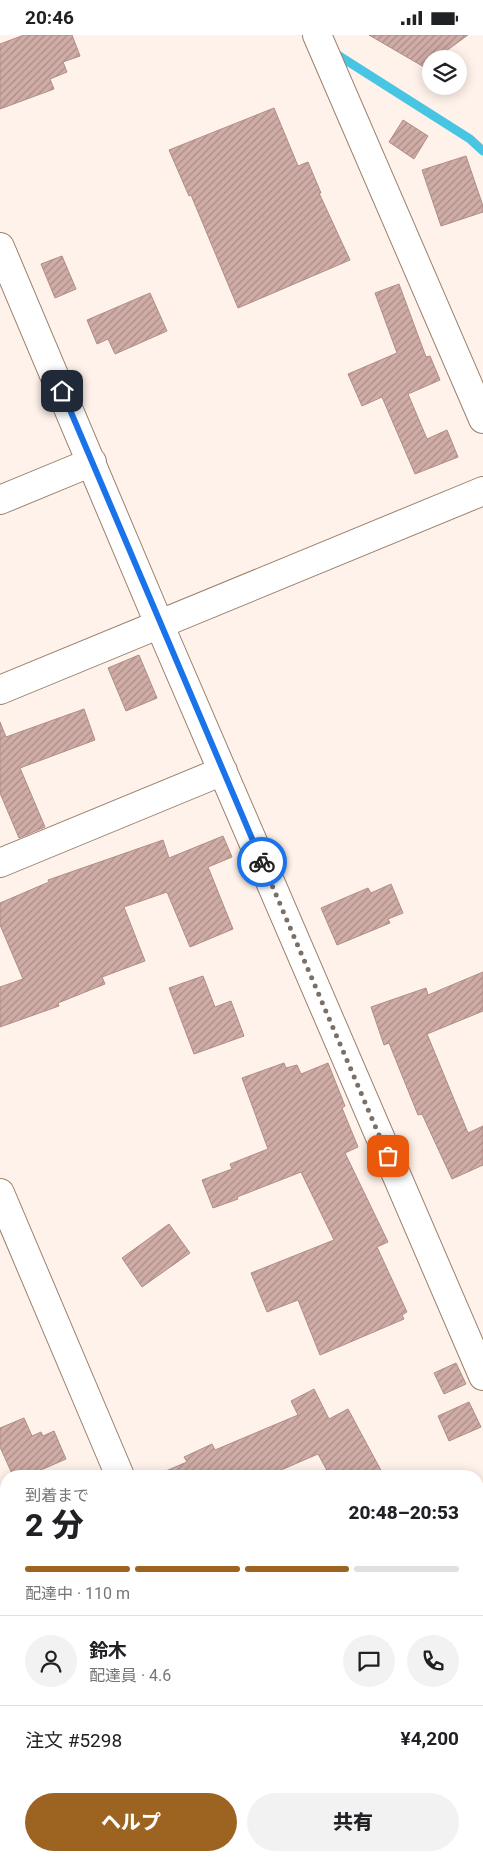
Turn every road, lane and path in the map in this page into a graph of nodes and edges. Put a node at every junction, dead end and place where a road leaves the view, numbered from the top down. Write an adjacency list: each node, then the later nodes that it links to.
1 (317, 35): 3 (street)
2 (0, 247): 4 (street)
3 (483, 419)
4 (92, 462): 6 (street); 7 (street)
5 (483, 491): 7 (street)
6 (0, 500)
7 (160, 626): 8 (street); 9 (street)
8 (0, 690)
9 (223, 771): 10 (street); 12 (street)
10 (0, 863)
11 (0, 1193): 13 (street)
12 (483, 1376)
13 (117, 1470)

